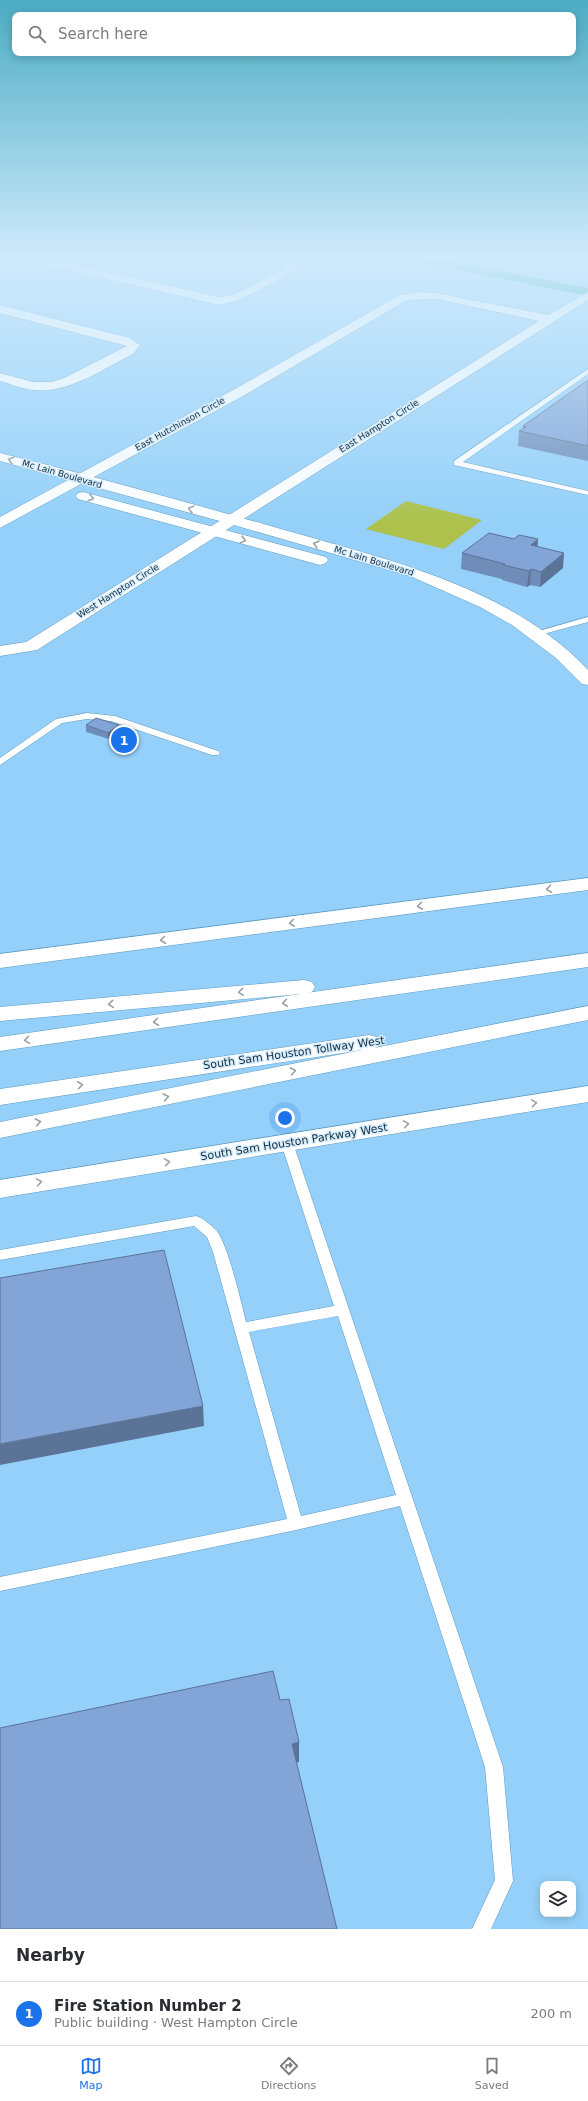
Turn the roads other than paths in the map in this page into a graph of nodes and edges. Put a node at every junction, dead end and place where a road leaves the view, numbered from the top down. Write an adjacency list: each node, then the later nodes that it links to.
1 (134, 345): 5 (main road)
2 (320, 345): 9 (main road, East Hutchinson Circle)
3 (507, 345): 13 (main road, East Hampton Circle)
4 (588, 371): 12 (lane)
5 (0, 377)
6 (0, 457): 9 (main road, Mc Lain Boulevard, one-way to 6)
7 (0, 472): 8 (main road, Mc Lain Boulevard)
8 (23, 478)
9 (79, 480): 11 (main road, East Hutchinson Circle); 13 (main road, Mc Lain Boulevard, one-way to 9)
10 (38, 483): 11 (main road, Mc Lain Boulevard)
11 (61, 490): 14 (main road, East Hutchinson Circle); 15 (main road, Mc Lain Boulevard, one-way to 15)
12 (588, 493)
13 (232, 520): 15 (main road, West Hampton Circle); 16 (main road, Mc Lain Boulevard, one-way to 13)
14 (0, 523)
15 (212, 532): 17 (main road, Mc Lain Boulevard, one-way to 17); 21 (main road, West Hampton Circle)
16 (344, 552): 17 (main road); 18 (main road, Mc Lain Boulevard)
17 (329, 563): 18 (main road, Mc Lain Boulevard)
18 (432, 583): 20 (main road)
19 (587, 621): 20 (lane)
20 (536, 633): 22 (main road)
21 (0, 651)
22 (588, 680)
23 (215, 753): 24 (lane)
24 (0, 762)
25 (588, 884): 27 (main road, one-way to 27)
26 (588, 960): 28 (main road)
27 (0, 961)
28 (559, 964): 31 (main road, one-way to 31); 32 (main road, one-way to 32)
29 (588, 1009): 34 (main road, South Sam Houston Tollway West, one-way to 29)
30 (588, 1013): 35 (main road, one-way to 30)
31 (0, 1014)
32 (0, 1044)
33 (588, 1094): 36 (main road, South Sam Houston Parkway West, one-way to 33)
34 (0, 1097)
35 (0, 1130)
36 (287, 1144): 37 (main road, South Sam Houston Parkway West, one-way to 36); 39 (lane)
37 (0, 1188)
38 (0, 1255): 40 (lane)
39 (343, 1310): 40 (lane); 41 (lane)
40 (241, 1328): 42 (lane)
41 (405, 1499): 42 (lane); 44 (lane)
42 (296, 1524): 43 (lane)
43 (0, 1584)
44 (481, 1929)

